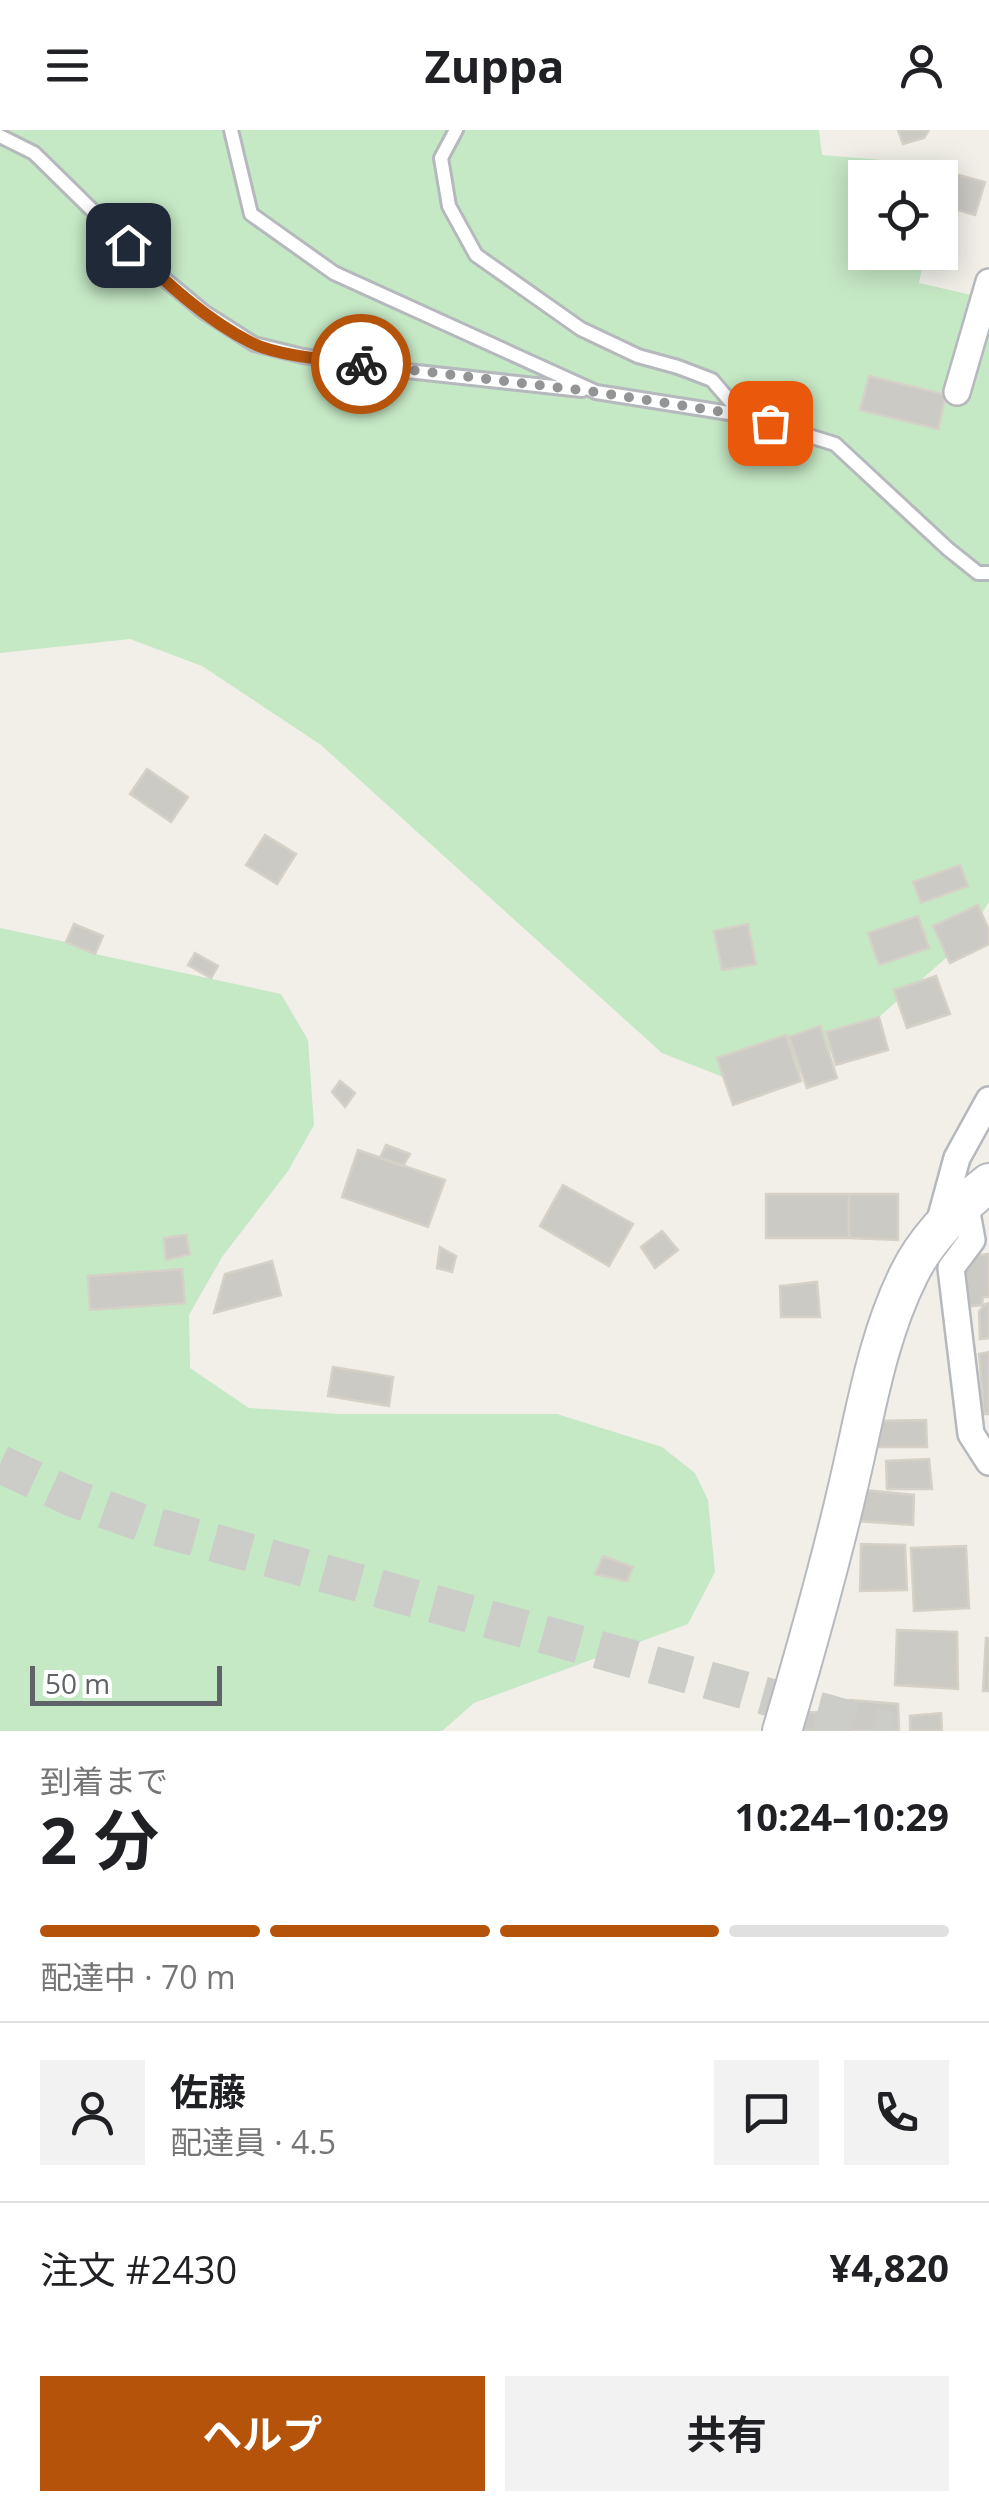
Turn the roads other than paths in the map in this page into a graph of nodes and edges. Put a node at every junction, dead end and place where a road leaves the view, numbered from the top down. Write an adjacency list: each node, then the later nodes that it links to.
1 (231, 130): 5 (lane)
2 (456, 130): 7 (lane)
3 (0, 136): 5 (lane)
4 (989, 282): 6 (street)
5 (596, 392): 7 (lane)
6 (956, 392)
7 (742, 415): 8 (lane)
8 (989, 574)
9 (989, 1100): 11 (street)
10 (977, 1192): 11 (street); 12 (street)
11 (937, 1231): 13 (street)
12 (989, 1462)
13 (782, 1731)

